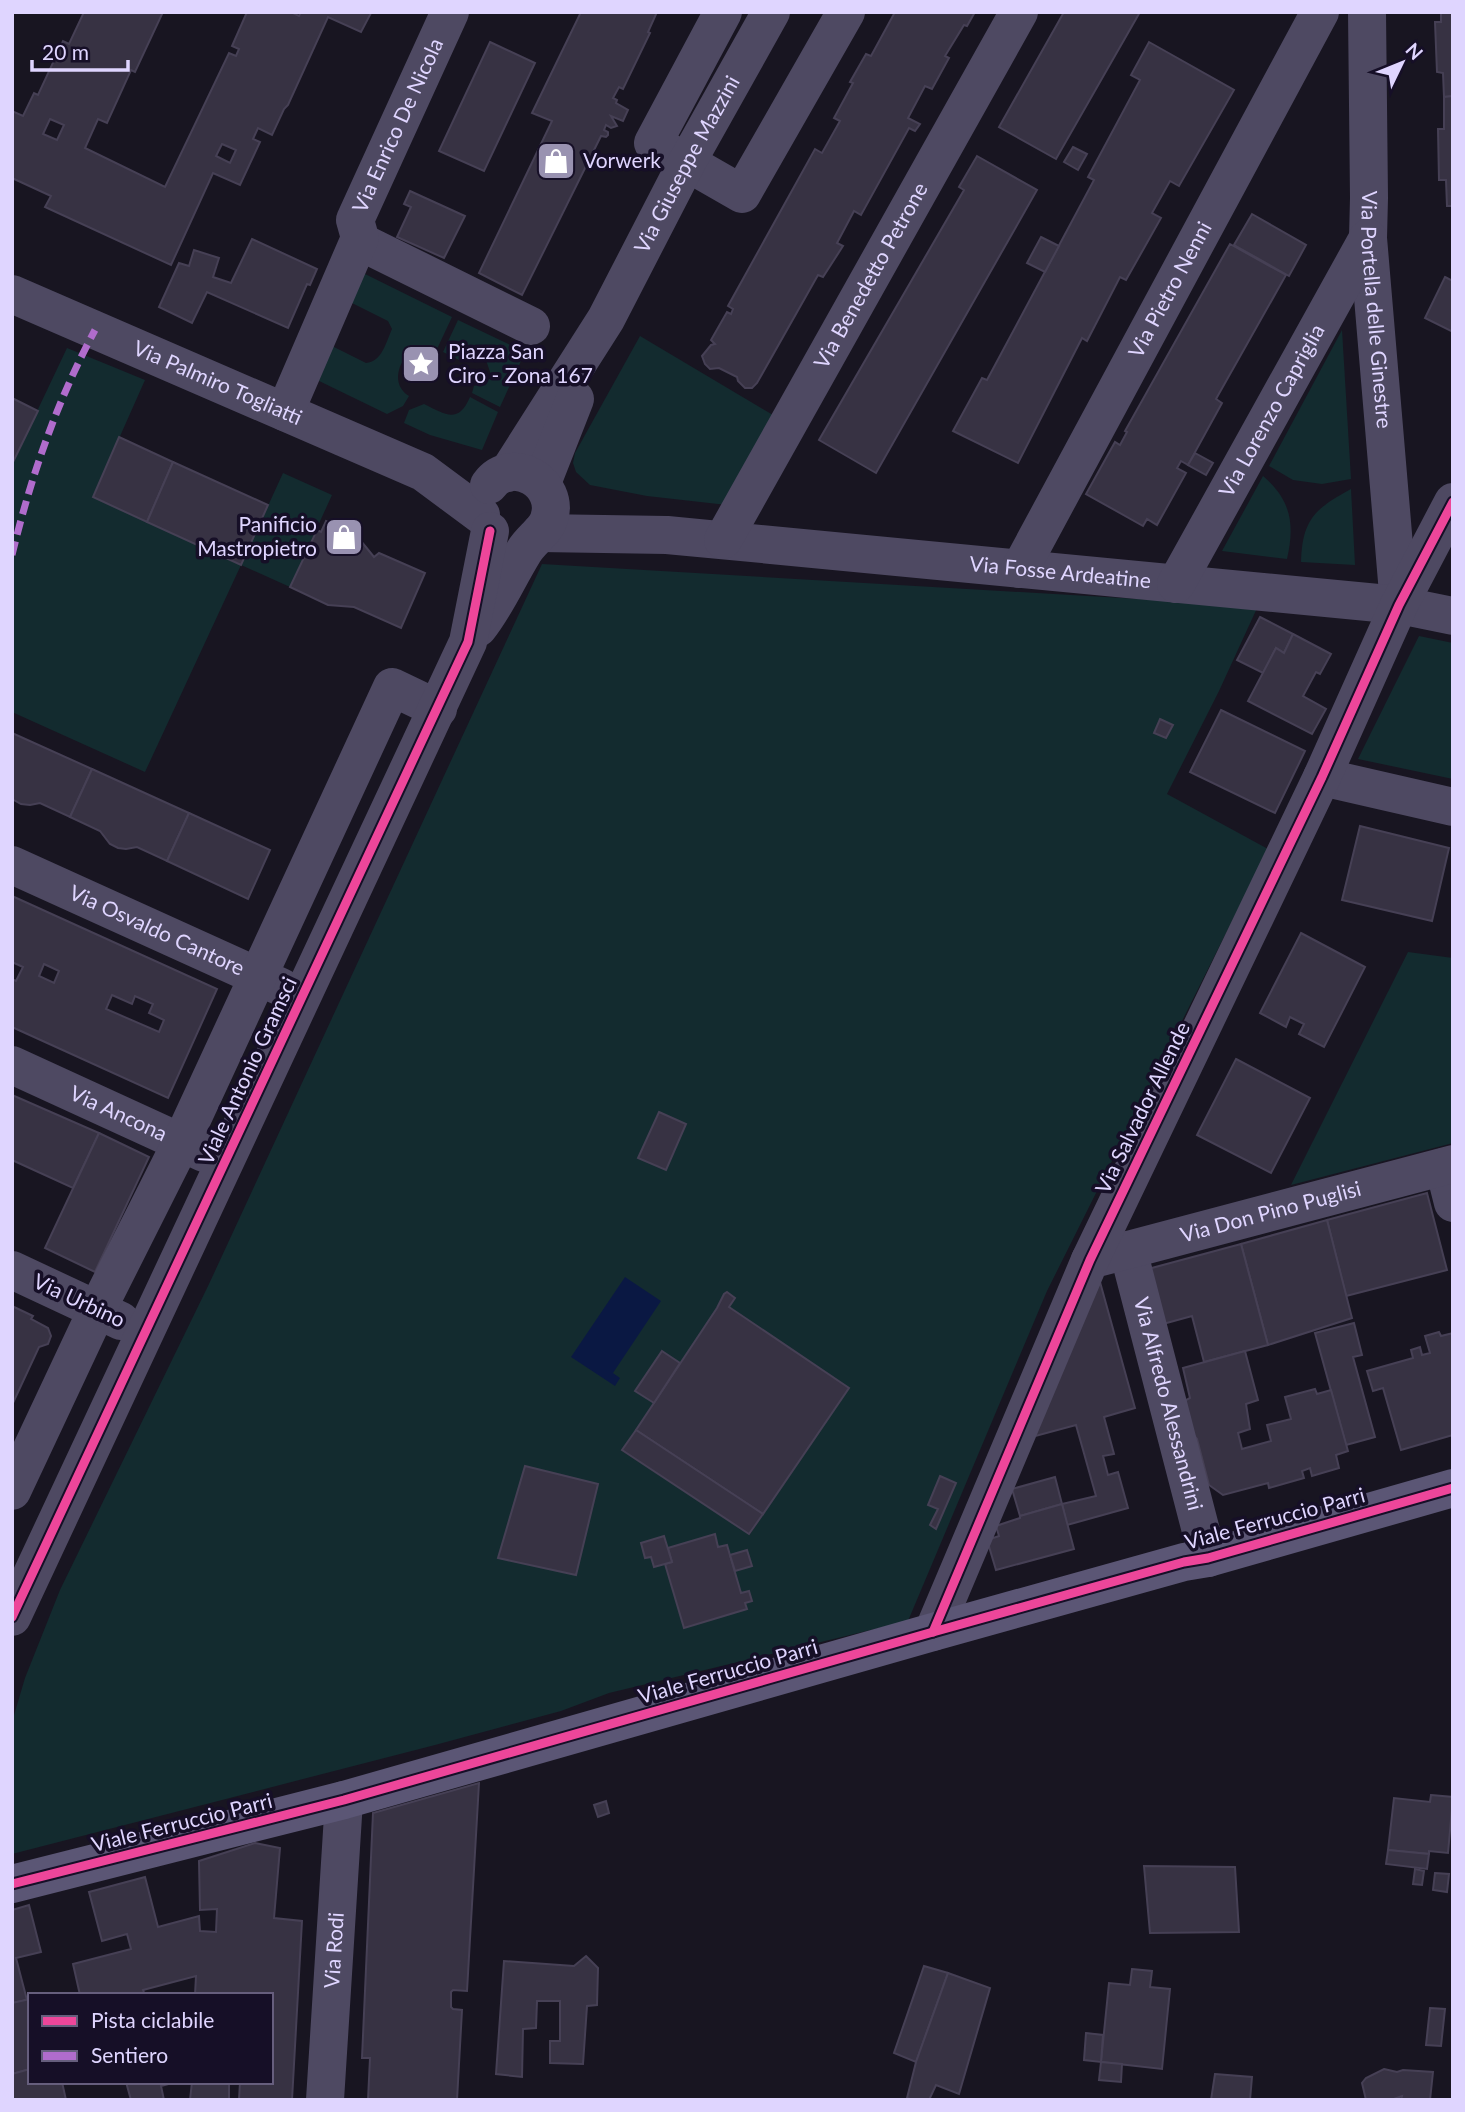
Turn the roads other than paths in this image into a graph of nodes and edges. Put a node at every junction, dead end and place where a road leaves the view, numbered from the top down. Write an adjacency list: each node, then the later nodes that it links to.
1 (450, 12): 10 (street, Via Enrico De Nicola)
2 (723, 12): 8 (street)
3 (771, 12): 8 (street, Via Giuseppe Mazzini)
4 (846, 12): 8 (street)
5 (1019, 12): 16 (street, Via Benedetto Petrone)
6 (1320, 12): 17 (street, Via Pietro Nenni)
7 (1367, 12): 9 (street, Via Portella delle Ginestre)
8 (687, 162): 15 (street, Via Giuseppe Mazzini)
9 (1368, 238): 18 (street, Via Lorenzo Capriglia); 19 (street, Via Portella delle Ginestre)
10 (359, 241): 12 (street, Via Enrico De Nicola); 13 (street, Via Enrico De Nicola)
11 (12, 294): 13 (street, Via Palmiro Togliatti)
12 (531, 326)
13 (285, 412): 15 (street, Via Palmiro Togliatti)
14 (1453, 502): 19 (street, Via Salvador Allende)
15 (517, 507): 16 (street, Via Fosse Ardeatine); 21 (street, Viale Antonio Gramsci)
16 (723, 540): 17 (street, Via Fosse Ardeatine)
17 (1020, 569): 18 (street, Via Fosse Ardeatine)
18 (1176, 584): 19 (street, Via Fosse Ardeatine)
19 (1399, 605): 20 (street, Via Fosse Ardeatine); 22 (street, Via Salvador Allende)
20 (1453, 616)
21 (438, 709): 25 (street, Viale Antonio Gramsci); 26 (street, Viale Antonio Gramsci)
22 (1322, 776): 23 (street); 32 (street, Via Salvador Allende)
23 (1453, 807)
24 (12, 865): 25 (street, Via Osvaldo Cantore)
25 (258, 975): 26 (street, Via Osvaldo Cantore); 28 (street, Viale Antonio Gramsci)
26 (300, 997): 29 (street, Viale Antonio Gramsci)
27 (12, 1065): 28 (street, Via Ancona)
28 (181, 1143): 29 (street, Via Ancona); 34 (street, Viale Antonio Gramsci)
29 (225, 1163): 35 (street, Viale Antonio Gramsci)
30 (1450, 1178): 31 (street, Via Don Pino Puglisi)
31 (1128, 1250): 32 (street, Via Don Pino Puglisi); 38 (street, Via Alfredo Alessandrini)
32 (1090, 1260): 40 (street, Via Salvador Allende)
33 (12, 1270): 34 (street, Via Urbino)
34 (97, 1310): 35 (street, Via Urbino); 37 (street, Viale Antonio Gramsci)
35 (146, 1333): 39 (street, Viale Antonio Gramsci)
36 (1453, 1488): 38 (street, Viale Ferruccio Parri)
37 (12, 1491)
38 (1208, 1558): 40 (street, Viale Ferruccio Parri)
39 (12, 1617)
40 (933, 1632): 41 (street, Viale Ferruccio Parri)
41 (344, 1800): 42 (street, Viale Ferruccio Parri); 43 (street, Via Rodi)
42 (12, 1884)
43 (325, 2100)

